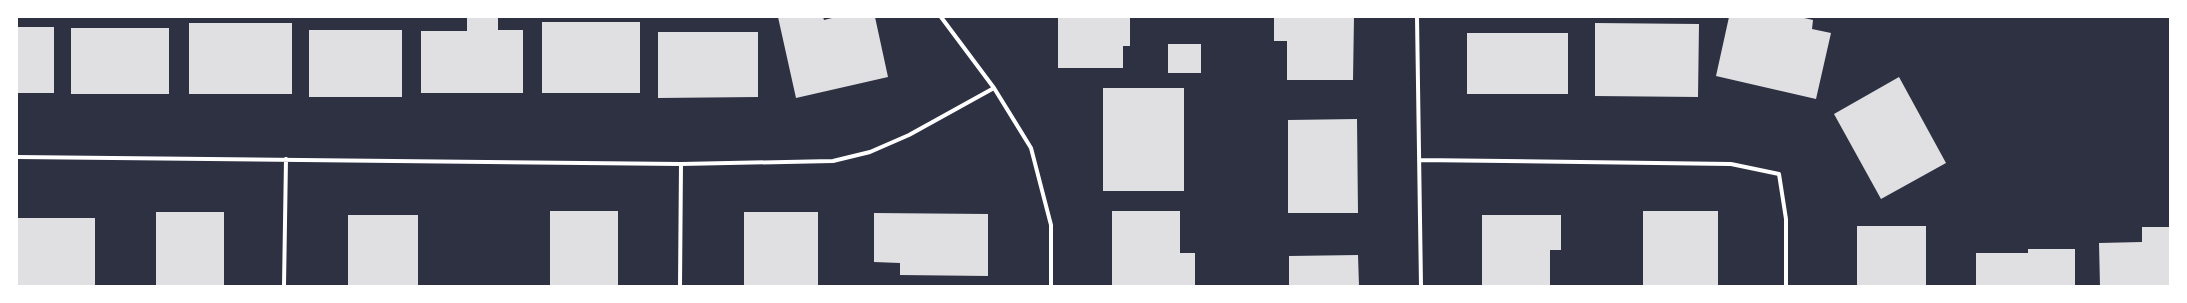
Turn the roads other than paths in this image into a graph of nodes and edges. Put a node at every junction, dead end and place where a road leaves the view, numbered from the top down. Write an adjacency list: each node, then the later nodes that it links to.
1 (941, 17): 3 (street)
2 (1417, 17): 6 (street)
3 (994, 88): 7 (street); 10 (street)
4 (17, 157): 5 (street)
5 (286, 159): 7 (street); 8 (street)
6 (1419, 160): 11 (street); 12 (street)
7 (681, 164): 9 (street)
8 (284, 286)
9 (680, 286)
10 (1051, 286)
11 (1421, 286)
12 (1786, 286)

